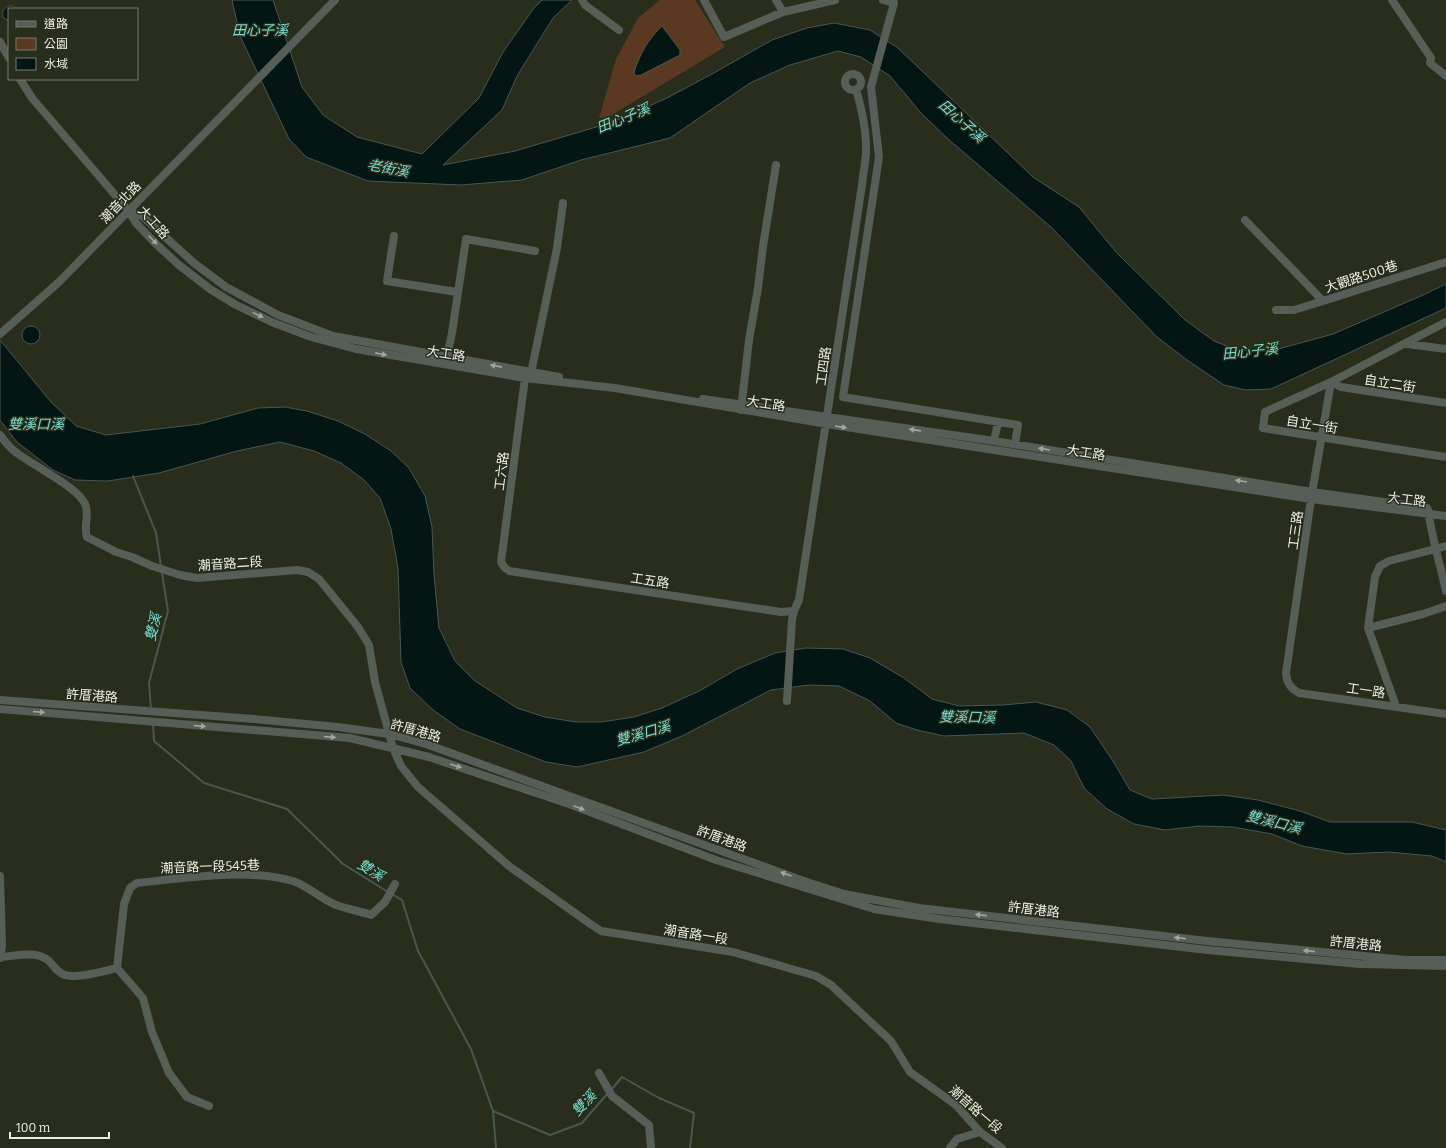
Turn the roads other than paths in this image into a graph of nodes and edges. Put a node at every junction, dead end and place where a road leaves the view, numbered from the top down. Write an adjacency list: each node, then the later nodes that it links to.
1 (335, 0): 17 (street, 潮音北路)
2 (582, 0): 9 (street)
3 (704, 0): 8 (street)
4 (776, 0): 8 (street)
5 (835, 0): 8 (street)
6 (883, 0): 35 (street)
7 (1392, 0): 12 (street)
8 (783, 12)
9 (619, 30)
10 (0, 42): 11 (street)
11 (8, 56)
12 (1446, 76)
13 (21, 80): 17 (street, 大工路)
14 (856, 89): 34 (street, 工四路)
15 (776, 165): 33 (street)
16 (563, 203): 30 (street, 工六路)
17 (128, 210): 26 (street, 潮音北路); 29 (street, 大工路)
18 (1245, 220): 23 (street, 大觀路500巷)
19 (394, 236): 22 (street)
20 (535, 251): 22 (street)
21 (1446, 262): 23 (street, 大觀路500巷)
22 (457, 292): 29 (street)
23 (1323, 301): 24 (street)
24 (1276, 310)
25 (1446, 322): 27 (street)
26 (2, 332)
27 (1407, 344): 28 (street); 31 (street)
28 (1446, 349)
29 (446, 360): 30 (street, 大工路)
30 (528, 375): 33 (street, 大工路); 47 (street, 工六路)
31 (1332, 382): 32 (street, 自立二街); 37 (street, 工三路); 37 (street, 自立一街)
32 (1446, 403)
33 (741, 408): 34 (street, 大工路)
34 (827, 421): 38 (street, 大工路, one-way to 34); 41 (street, 大工路, one-way to 41); 50 (street, 工四路)
35 (998, 422): 38 (street); 39 (street)
36 (0, 435): 58 (street, 潮音路二段)
37 (1321, 437): 40 (street, 自立一街); 41 (street, 工三路)
38 (994, 441): 39 (street, 大工路)
39 (1015, 444): 41 (street, 大工路, one-way to 39)
40 (1446, 457)
41 (1312, 495): 43 (street, 大工路); 52 (street, 工三路)
42 (1446, 510): 43 (street, 大工路)
43 (1428, 511): 44 (street, 大工路); 46 (street)
44 (1446, 516)
45 (1446, 546): 46 (street)
46 (1435, 549): 48 (street); 51 (street)
47 (504, 567): 50 (street, 工五路)
48 (1446, 591)
49 (1446, 606): 51 (street)
50 (794, 611): 53 (street, 工四路)
51 (1368, 628): 55 (street)
52 (1287, 682): 55 (street, 工一路)
53 (787, 698)
54 (0, 700): 58 (street, 許厝港路)
55 (1396, 706): 57 (street, 工一路)
56 (0, 708): 58 (street, 許厝港路, one-way to 58)
57 (1446, 714)
58 (391, 741): 61 (street, 許厝港路, one-way to 61); 61 (street, 許厝港路, one-way to 58); 71 (street, 潮音路一段)
59 (0, 876): 64 (street)
60 (392, 890): 68 (street, 潮音路一段545巷)
61 (826, 891): 62 (street, 許厝港路, one-way to 61); 63 (street, 許厝港路)
62 (1118, 931): 63 (street); 66 (street, 許厝港路, one-way to 62)
63 (1118, 940): 66 (street, 許厝港路)
64 (0, 957): 68 (street)
65 (1446, 960): 66 (street, 許厝港路)
66 (1424, 963): 67 (street, 許厝港路)
67 (1446, 966)
68 (117, 968): 70 (street)
69 (599, 1073): 72 (street)
70 (209, 1106)
71 (980, 1132): 73 (street); 74 (street, 潮音路一段)
72 (651, 1148)
73 (950, 1148)
74 (1002, 1148)

